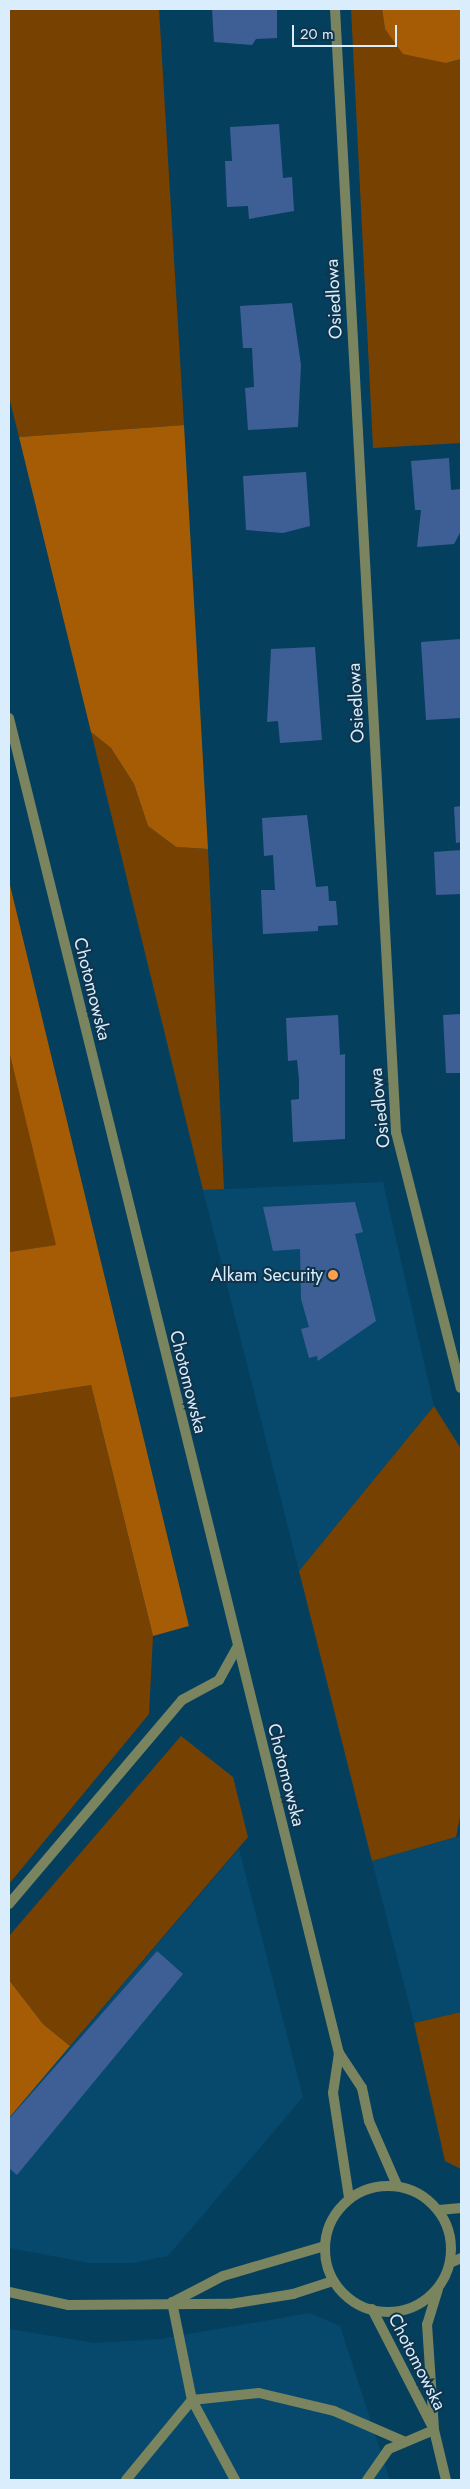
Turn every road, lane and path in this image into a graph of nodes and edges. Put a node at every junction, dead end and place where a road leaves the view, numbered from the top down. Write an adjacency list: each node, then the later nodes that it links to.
1 (335, 9): 3 (street, Osiedlowa)
2 (9, 718): 4 (street, Chotomowska)
3 (461, 1388)
4 (237, 1648): 5 (street); 6 (street, Chotomowska)
5 (9, 1904)
6 (339, 2053): 7 (street, Chotomowska); 8 (street, Chotomowska)
7 (397, 2186): 8 (street); 10 (street)
8 (349, 2198): 11 (street)
9 (461, 2208): 10 (street)
10 (439, 2210): 13 (street)
11 (325, 2246): 14 (street); 17 (street)
12 (461, 2258): 13 (street)
13 (450, 2263): 15 (street)
14 (333, 2281): 17 (street); 18 (street)
15 (438, 2289): 18 (street); 20 (street, Chotomowska)
16 (9, 2292): 17 (street)
17 (172, 2302): 19 (street)
18 (372, 2310): 20 (street, Chotomowska)
19 (192, 2400): 21 (street); 22 (street); 23 (street)
20 (434, 2430): 21 (street); 25 (street, Chotomowska)
21 (403, 2440): 24 (street)
22 (126, 2480)
23 (235, 2480)
24 (367, 2480)
25 (446, 2480)

